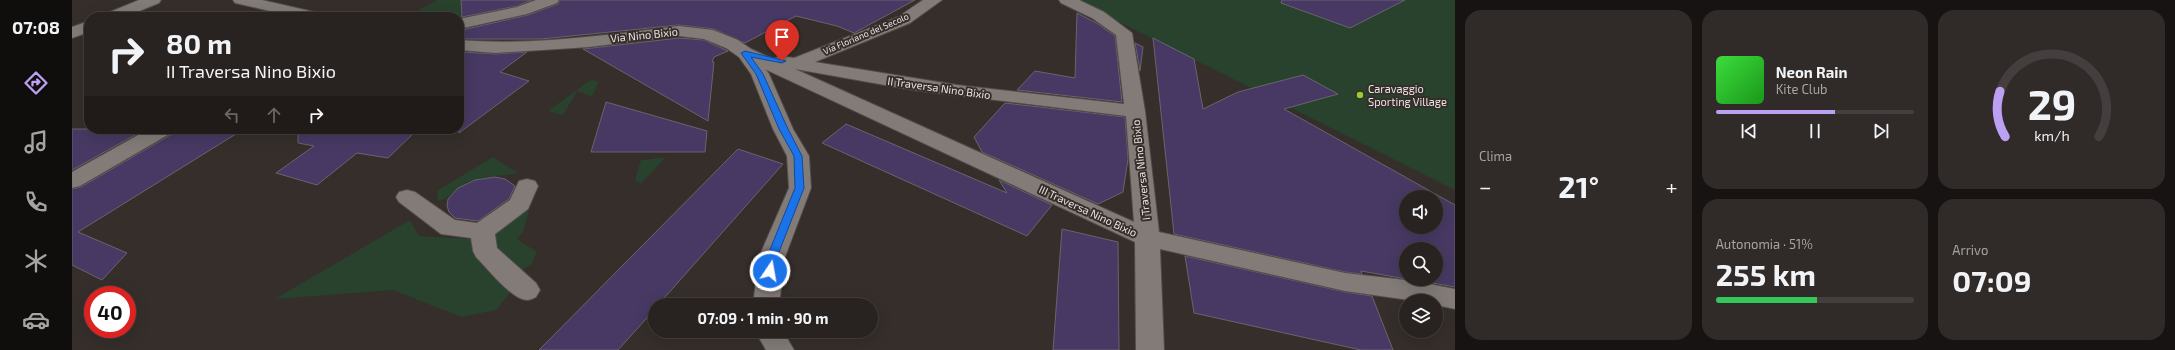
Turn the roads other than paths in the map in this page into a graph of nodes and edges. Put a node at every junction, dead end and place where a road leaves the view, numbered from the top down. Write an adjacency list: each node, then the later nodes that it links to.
1 (153, 0): 6 (street)
2 (241, 0): 7 (street)
3 (551, 0): 8 (street)
4 (934, 0): 13 (street, Via Floriano del Secolo)
5 (1067, 0): 14 (street)
6 (123, 12)
7 (295, 12)
8 (464, 23)
9 (84, 28): 10 (street)
10 (72, 33)
11 (464, 45): 12 (street, Via Nino Bixio)
12 (745, 53): 13 (street, II Traversa Nino Bixio); 20 (street, III Traversa Nino Bixio); 22 (street, Via Nino Bixio)
13 (795, 64): 14 (street, II Traversa Nino Bixio)
14 (1134, 111): 20 (street, I Traversa Nino Bixio)
15 (155, 134): 16 (street)
16 (72, 180)
17 (527, 186): 19 (street)
18 (407, 197): 19 (street)
19 (482, 232): 21 (street)
20 (1147, 238): 23 (street, III Traversa Nino Bixio); 26 (street, I Traversa Nino Bixio)
21 (527, 290)
22 (767, 298)
23 (1455, 299)
24 (773, 338): 25 (street)
25 (780, 350)
26 (1150, 350)

